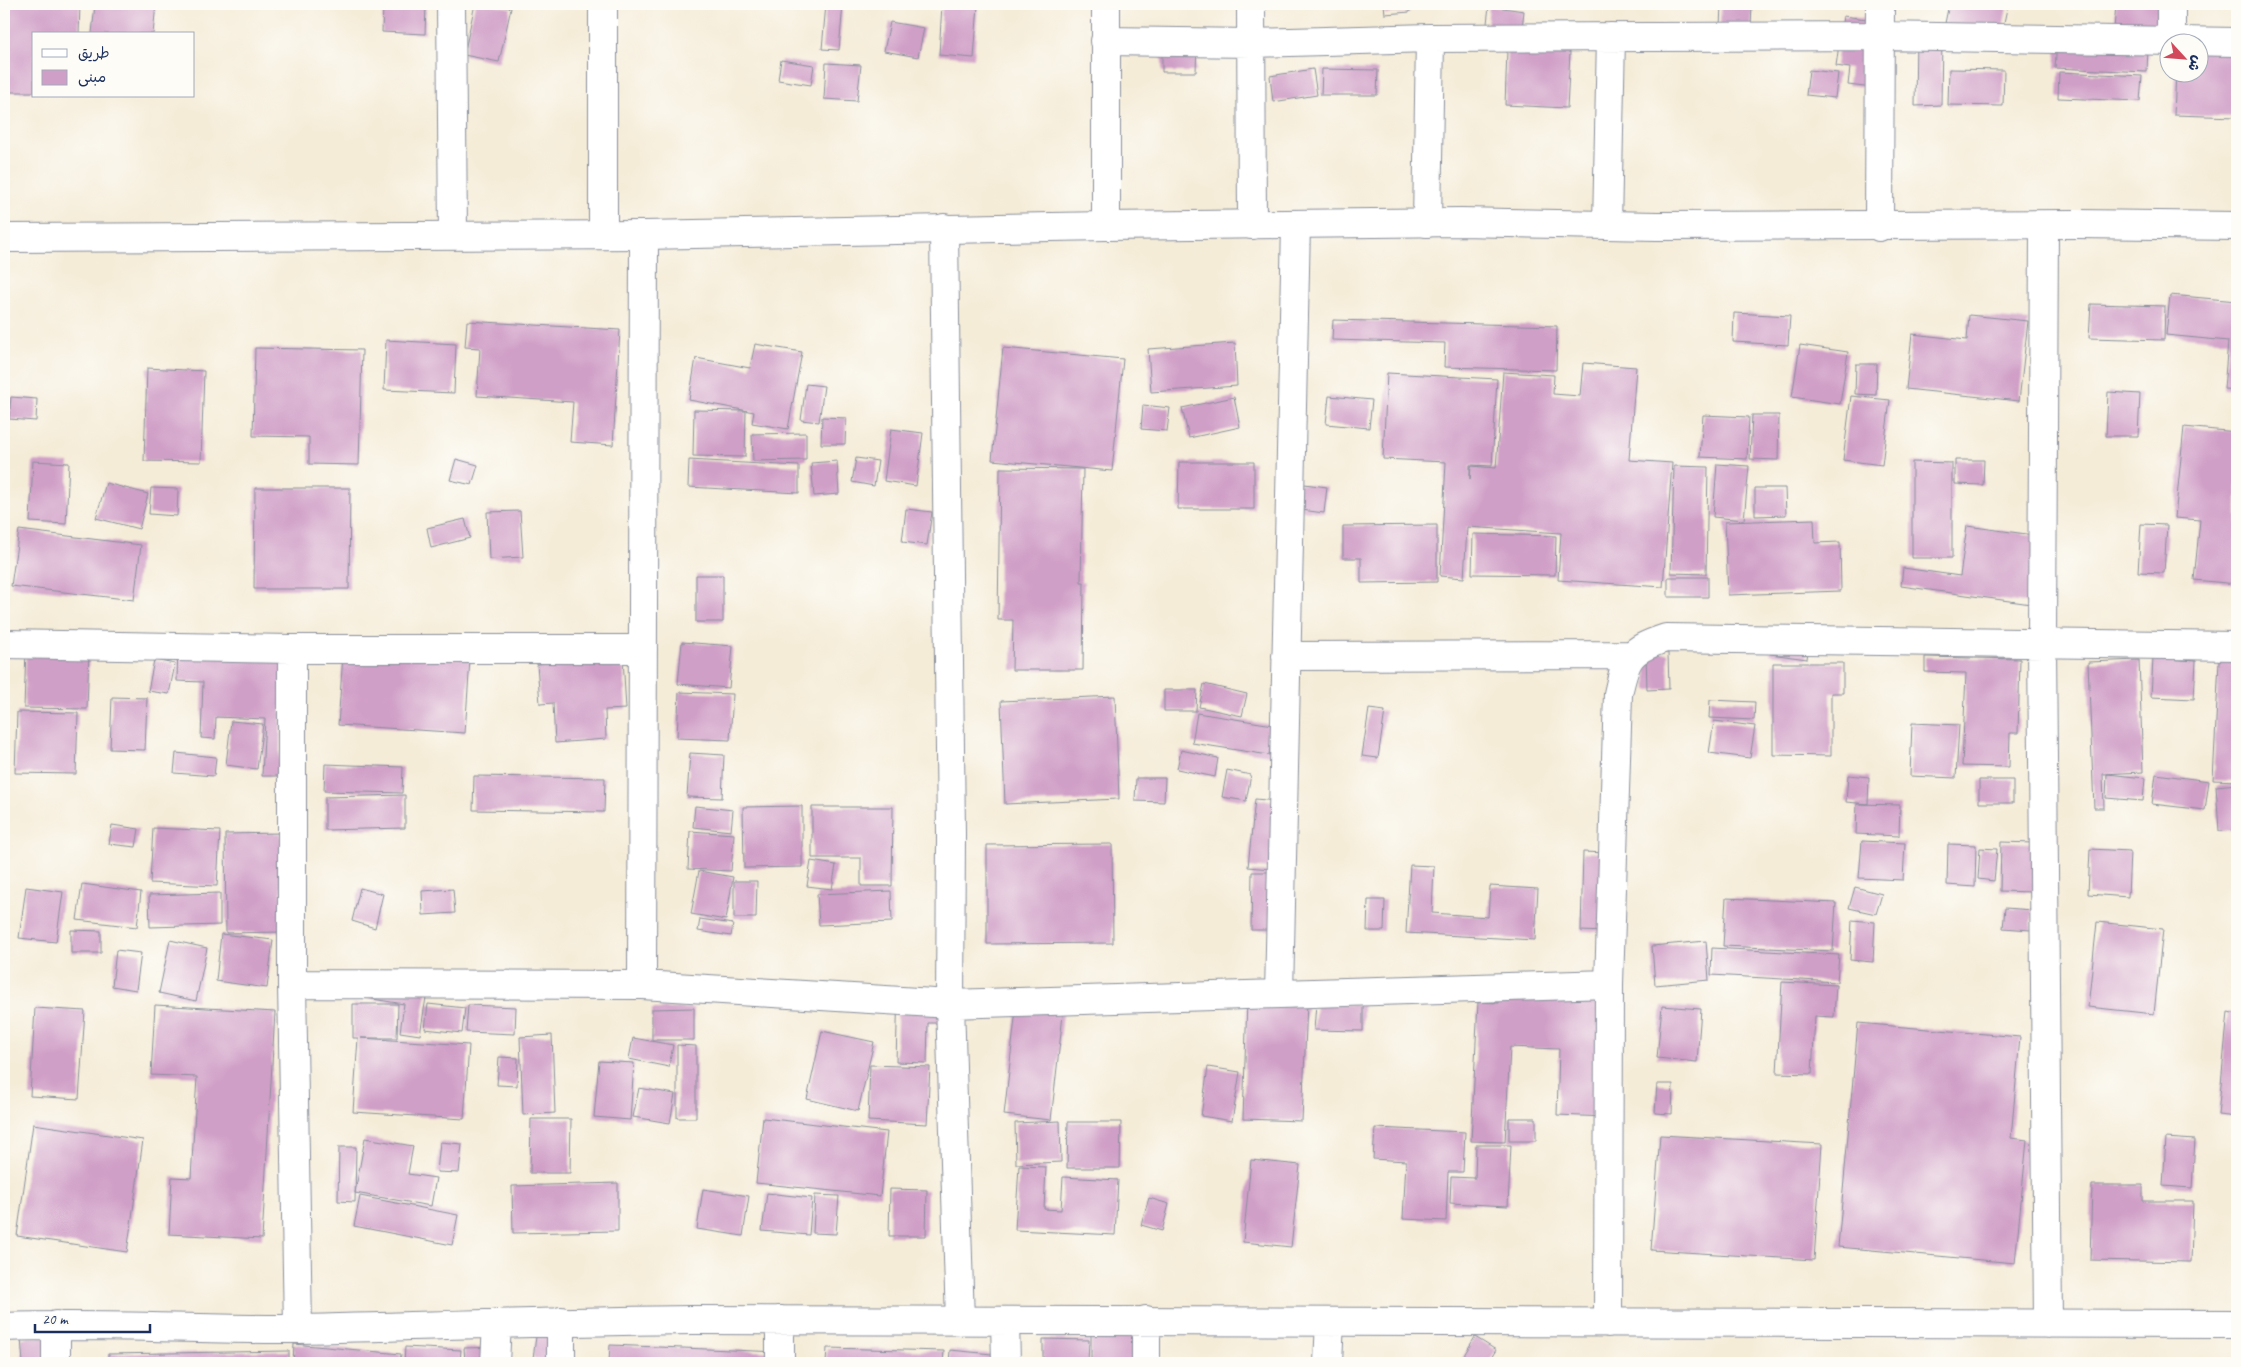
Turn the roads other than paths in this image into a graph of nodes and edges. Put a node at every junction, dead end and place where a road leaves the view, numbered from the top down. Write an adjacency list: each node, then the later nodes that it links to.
1 (451, 4): 25 (street)
2 (603, 4): 26 (street)
3 (1106, 4): 11 (street)
4 (1252, 4): 12 (street)
5 (1880, 4): 8 (street)
6 (2171, 4): 7 (street)
7 (2171, 32)
8 (1880, 36): 9 (street); 13 (street); 22 (street)
9 (1611, 37): 10 (street); 19 (street)
10 (1430, 38): 12 (street); 16 (street)
11 (1106, 41): 12 (street); 21 (street)
12 (1252, 42): 17 (street)
13 (2158, 42)
14 (2208, 42): 15 (street)
15 (2237, 42)
16 (1427, 223): 18 (street); 19 (street)
17 (1252, 225): 18 (street); 21 (street)
18 (1296, 225): 35 (street)
19 (1607, 225): 22 (street)
20 (2044, 225): 22 (street); 23 (street); 30 (street)
21 (1106, 226): 24 (street)
22 (1879, 226)
23 (2237, 226)
24 (944, 228): 27 (street); 40 (street)
25 (454, 234): 26 (street); 28 (street)
26 (603, 234): 27 (street)
27 (644, 235): 33 (street)
28 (4, 238)
29 (4, 644): 32 (street)
30 (2042, 644): 31 (street); 34 (street); 49 (street)
31 (2237, 646)
32 (292, 649): 33 (street); 36 (street)
33 (643, 649): 38 (street)
34 (1630, 654): 35 (street); 37 (street)
35 (1286, 656): 39 (street)
36 (292, 984): 38 (street); 53 (street)
37 (1609, 984): 39 (street); 48 (street)
38 (642, 985): 40 (street)
39 (1279, 994): 40 (street)
40 (950, 1004): 44 (street)
41 (780, 1320): 43 (street); 44 (street); 57 (street)
42 (1146, 1320): 45 (street); 46 (street); 59 (street)
43 (561, 1321): 47 (street); 56 (street)
44 (960, 1321): 45 (street)
45 (1006, 1321): 58 (street)
46 (1330, 1322): 48 (street); 60 (street)
47 (497, 1323): 53 (street); 55 (street)
48 (1608, 1323): 49 (street)
49 (2048, 1324): 50 (street)
50 (2237, 1324)
51 (56, 1325): 52 (street); 53 (street); 54 (street)
52 (4, 1327)
53 (298, 1328)
54 (56, 1363)
55 (494, 1363)
56 (561, 1363)
57 (780, 1363)
58 (1006, 1363)
59 (1146, 1363)
60 (1328, 1363)

